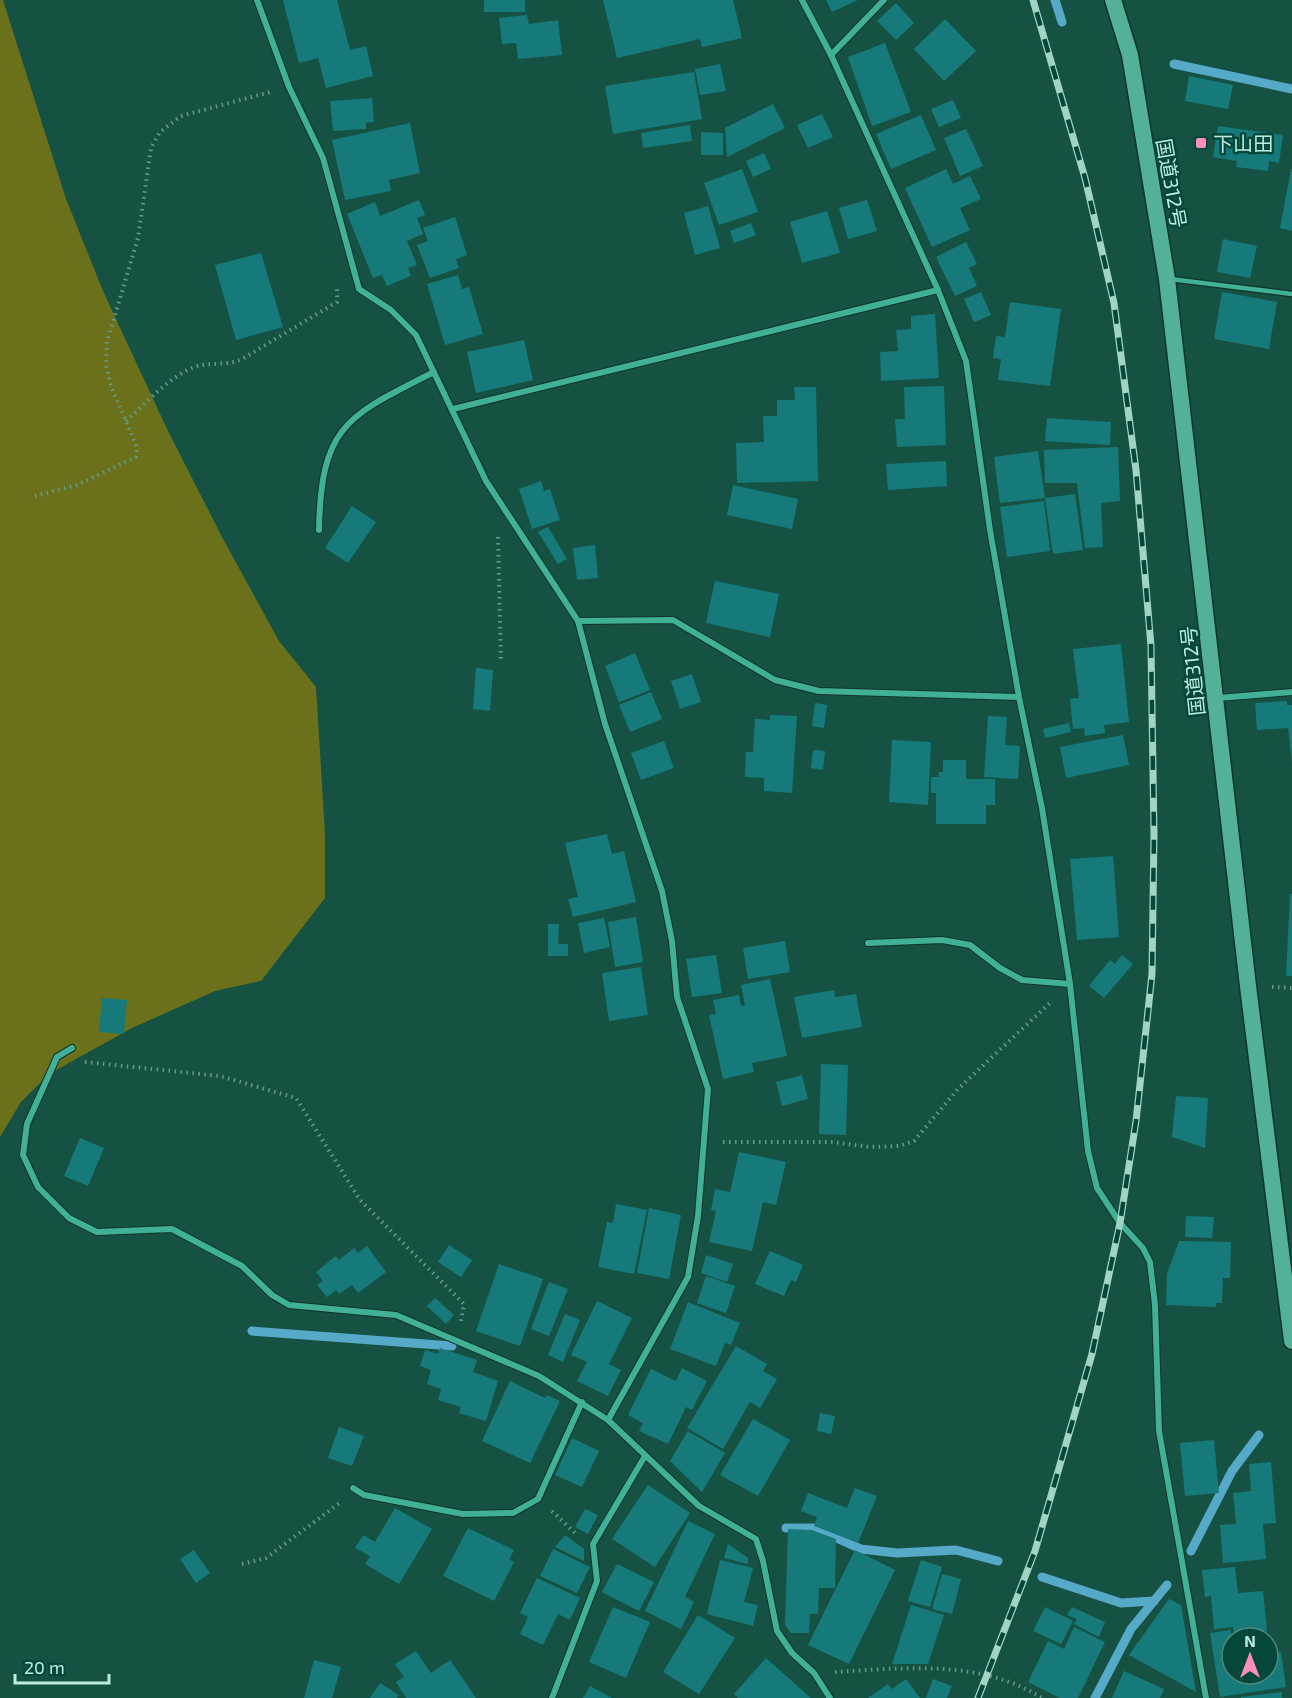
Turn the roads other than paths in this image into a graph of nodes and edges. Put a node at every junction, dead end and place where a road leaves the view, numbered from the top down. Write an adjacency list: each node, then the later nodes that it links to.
1 (257, 0): 9 (street)
2 (802, 0): 5 (street)
3 (884, 0): 5 (street)
4 (1113, 0): 6 (highway, 国道312号)
5 (831, 55): 7 (street)
6 (1167, 279): 8 (lane); 15 (highway, 国道312号)
7 (938, 290): 10 (street); 14 (street)
8 (1292, 294)
9 (434, 372): 10 (street); 11 (street)
10 (453, 409): 12 (street)
11 (319, 530)
12 (578, 621): 14 (street); 21 (street)
13 (1292, 692): 15 (street)
14 (1019, 697): 17 (street)
15 (1216, 698): 19 (highway, 国道312号)
16 (868, 942): 17 (street)
17 (1070, 984): 26 (street)
18 (72, 1048): 20 (street)
19 (1292, 1341)
20 (582, 1402): 21 (street); 23 (street)
21 (608, 1420): 22 (street)
22 (645, 1456): 24 (street); 25 (street)
23 (353, 1488)
24 (552, 1698)
25 (830, 1698)
26 (1206, 1698)

